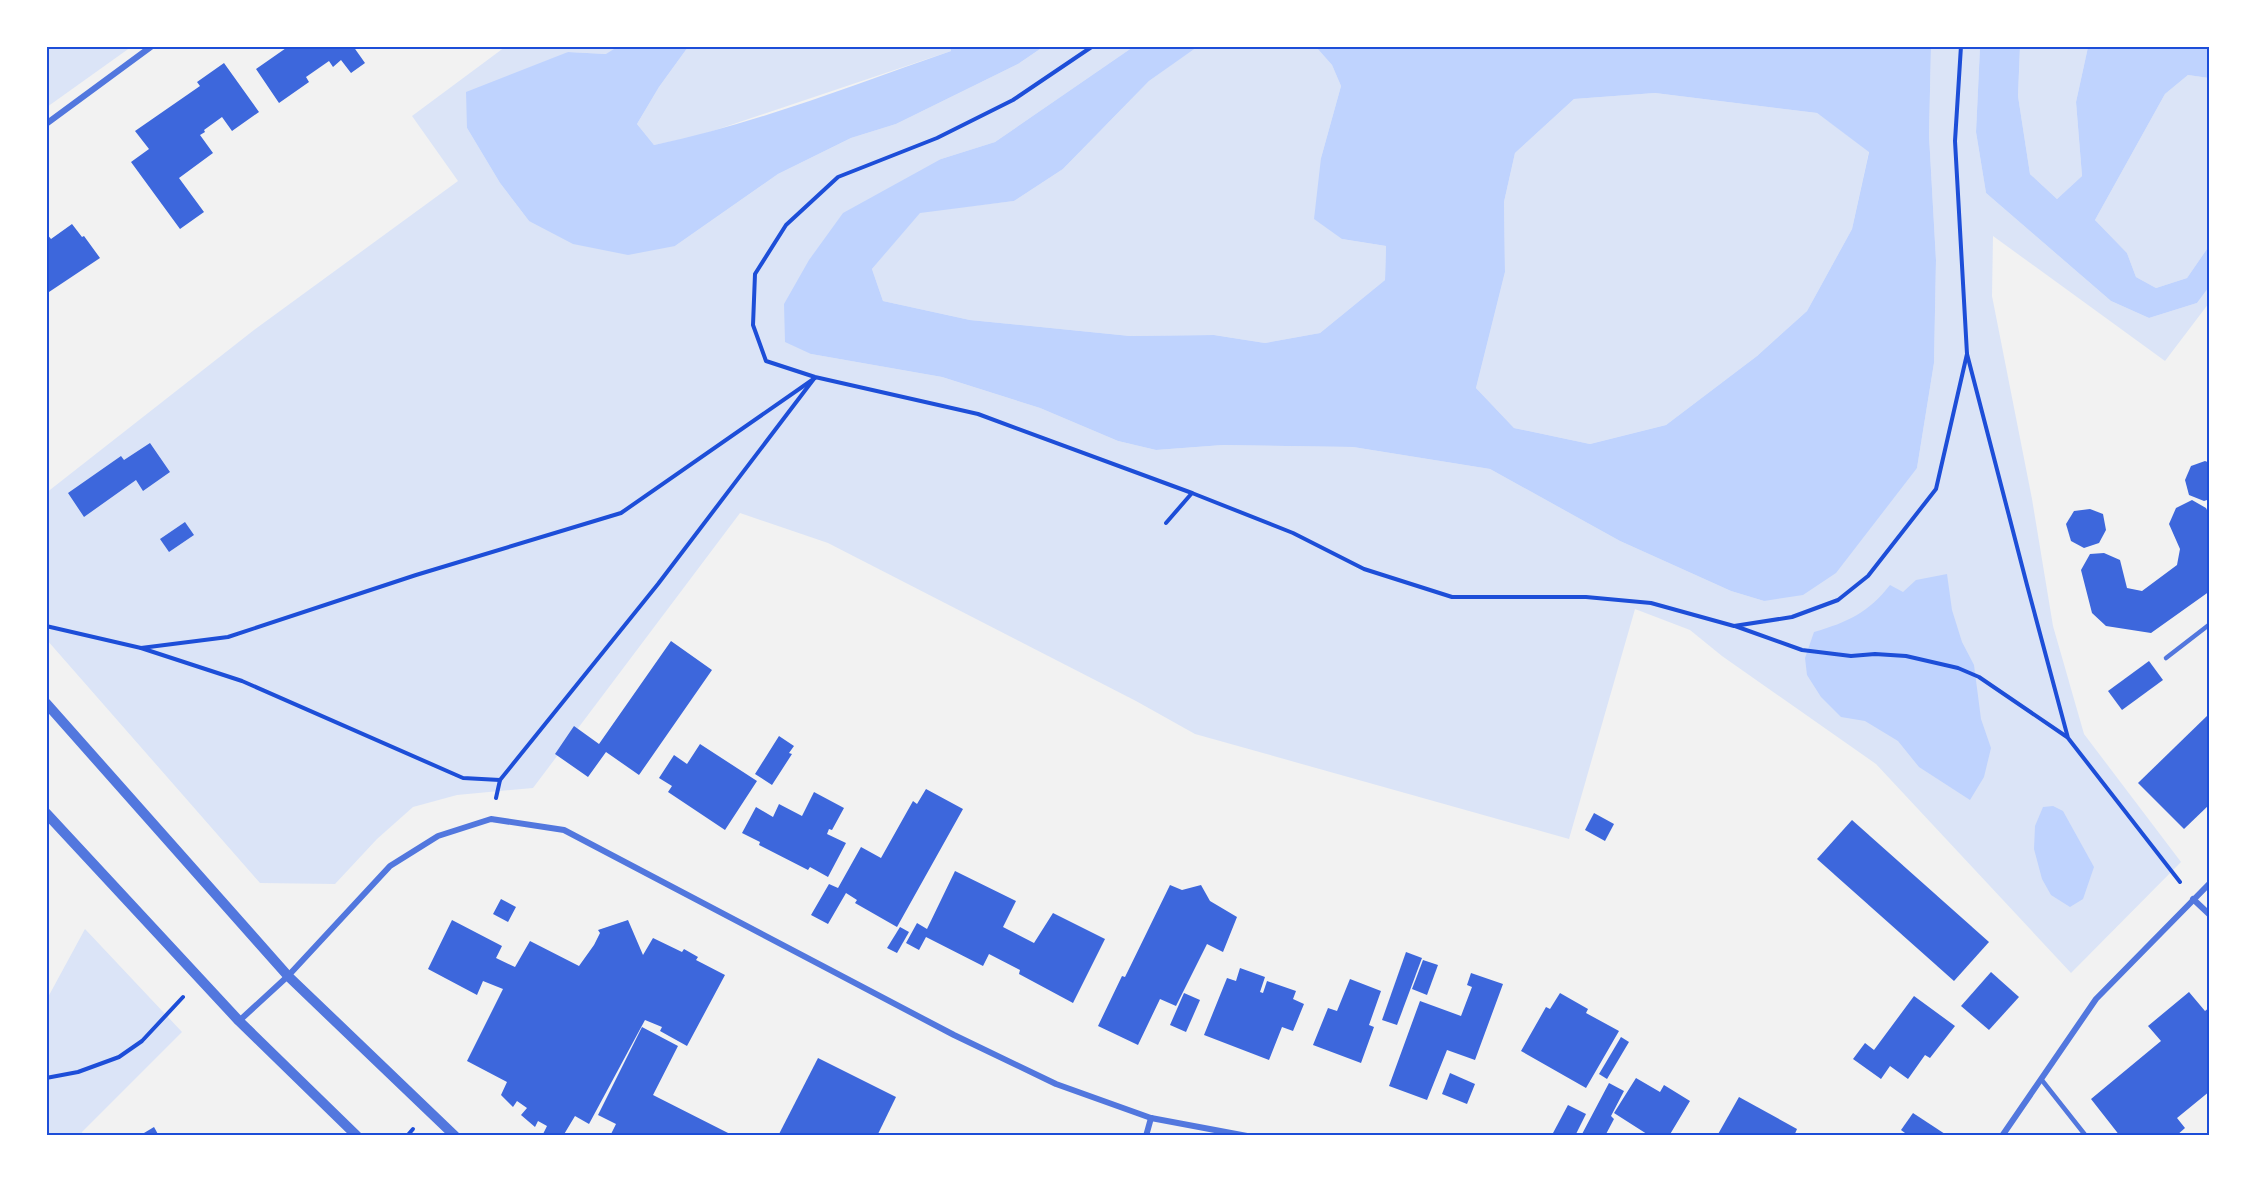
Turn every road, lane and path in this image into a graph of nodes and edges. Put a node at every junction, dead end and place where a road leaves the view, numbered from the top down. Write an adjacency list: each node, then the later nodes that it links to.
1 (152, 46): 4 (street)
2 (1093, 46): 6 (path)
3 (1961, 46): 5 (path)
4 (46, 124)
5 (1967, 354): 11 (path); 15 (path)
6 (815, 377): 7 (path); 12 (path); 16 (path)
7 (1192, 493): 8 (path); 11 (path)
8 (1166, 523)
9 (2210, 624): 13 (lane)
10 (46, 626): 12 (path)
11 (1734, 626): 15 (path)
12 (141, 648): 16 (path)
13 (2166, 658)
14 (46, 703): 22 (street)
15 (2068, 738): 20 (path)
16 (500, 780): 18 (path)
17 (46, 813): 24 (street)
18 (491, 819): 22 (street); 27 (street)
19 (2210, 883): 20 (street)
20 (2193, 899): 21 (street); 26 (street)
21 (2210, 915)
22 (288, 976): 24 (street); 29 (street)
23 (170, 1010): 25 (path)
24 (239, 1022): 28 (street)
25 (46, 1078)
26 (2041, 1079): 32 (street); 33 (lane)
27 (1151, 1118): 30 (street); 31 (street)
28 (357, 1136)
29 (455, 1136)
30 (1146, 1136)
31 (1247, 1136)
32 (2002, 1136)
33 (2086, 1136)

